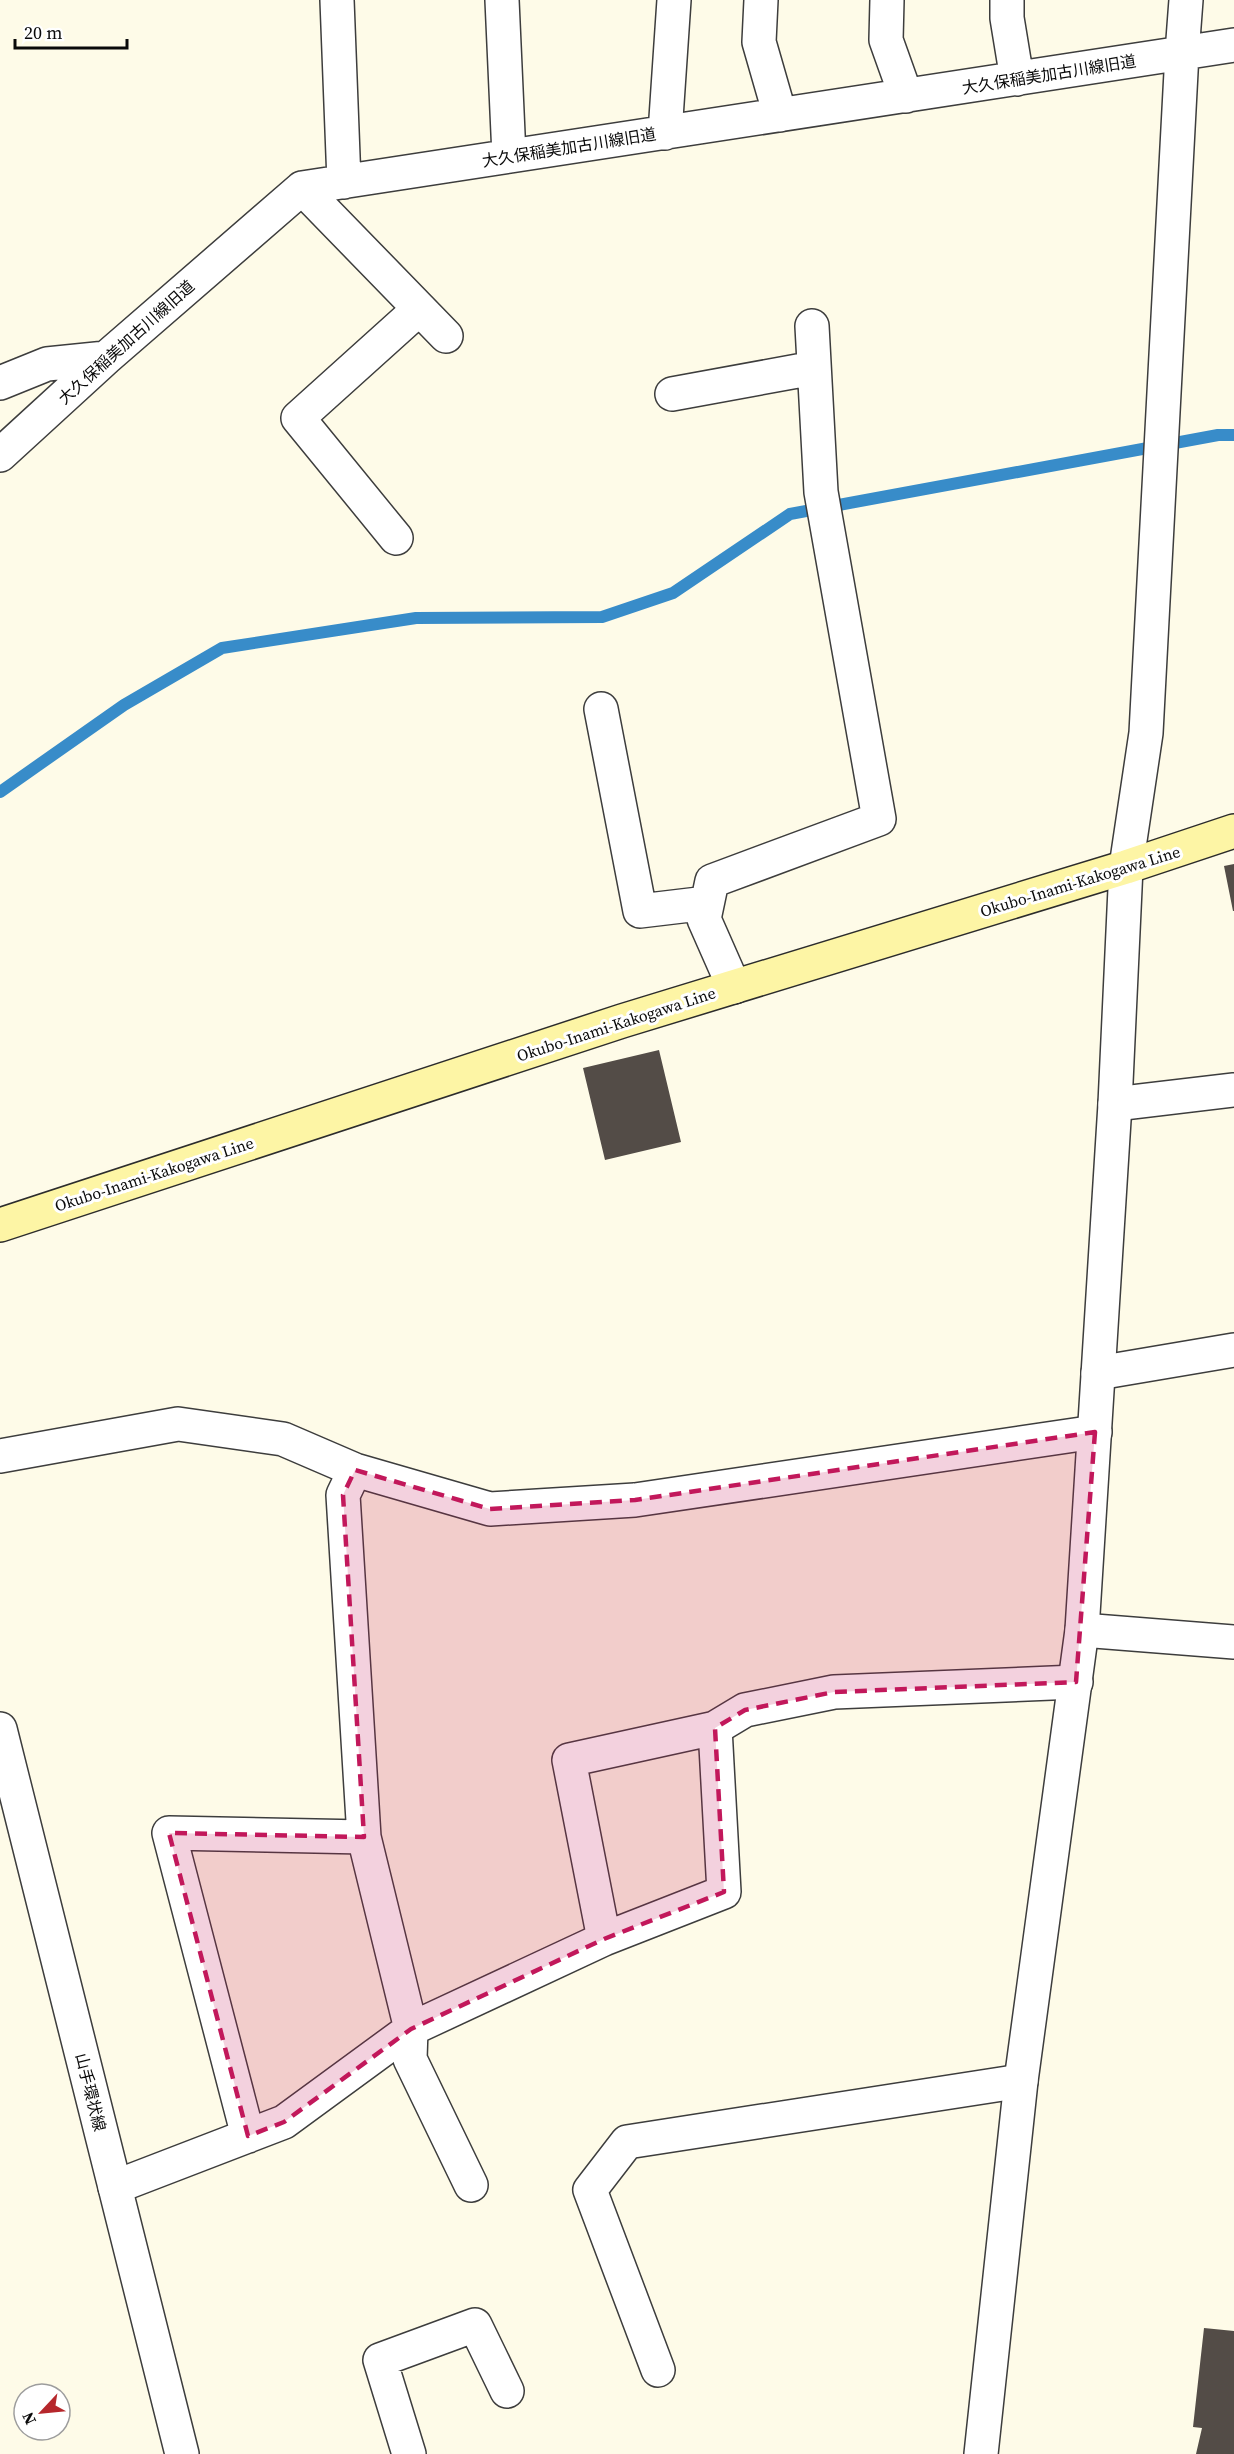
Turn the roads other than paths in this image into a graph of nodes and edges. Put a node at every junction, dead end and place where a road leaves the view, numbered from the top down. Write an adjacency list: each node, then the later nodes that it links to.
1 (337, 0): 15 (street)
2 (502, 0): 14 (street)
3 (674, 0): 13 (street)
4 (761, 0): 12 (street)
5 (887, 0): 11 (street)
6 (1007, 0): 10 (street)
7 (1186, 0): 9 (street)
8 (1234, 45): 9 (street, 大久保稲美加古川線旧道)
9 (1182, 53): 10 (street, 大久保稲美加古川線旧道); 28 (street)
10 (1017, 79): 11 (street, 大久保稲美加古川線旧道)
11 (906, 96): 12 (street, 大久保稲美加古川線旧道)
12 (780, 115): 13 (street, 大久保稲美加古川線旧道)
13 (665, 133): 14 (street, 大久保稲美加古川線旧道)
14 (508, 156): 15 (street, 大久保稲美加古川線旧道)
15 (344, 182): 16 (street, 大久保稲美加古川線旧道)
16 (302, 188): 17 (street); 20 (street, 大久保稲美加古川線旧道)
17 (419, 309): 19 (street); 25 (street)
18 (812, 326): 21 (street)
19 (446, 336)
20 (106, 358): 22 (street); 24 (street, 大久保稲美加古川線旧道)
21 (814, 368): 23 (street); 29 (street)
22 (0, 383)
23 (672, 394)
24 (0, 455)
25 (396, 538)
26 (601, 709): 29 (street)
27 (1234, 831): 28 (main road, Okubo-Inami-Kakogawa Line)
28 (1126, 867): 30 (main road, Okubo-Inami-Kakogawa Line); 32 (street)
29 (707, 903): 30 (street)
30 (734, 987): 33 (main road, Okubo-Inami-Kakogawa Line)
31 (1234, 1090): 32 (street)
32 (1115, 1104): 35 (street)
33 (0, 1225)
34 (1234, 1350): 35 (street)
35 (1098, 1373): 36 (street)
36 (1095, 1432): 38 (street); 39 (street)
37 (0, 1456): 38 (street)
38 (355, 1470): 44 (street)
39 (1082, 1629): 40 (street); 41 (street)
40 (1234, 1642)
41 (1076, 1682): 42 (street); 47 (street)
42 (715, 1728): 45 (street); 45 (street)
43 (0, 1729): 50 (street, 山手環状線)
44 (364, 1838): 46 (street); 48 (street)
45 (604, 1939): 46 (street)
46 (411, 2029): 48 (street); 49 (street)
47 (1021, 2081): 51 (street); 55 (street)
48 (248, 2136): 50 (street)
49 (471, 2185)
50 (115, 2187): 53 (street, 山手環状線)
51 (658, 2370)
52 (507, 2391): 54 (street)
53 (182, 2454)
54 (409, 2454)
55 (981, 2454)

